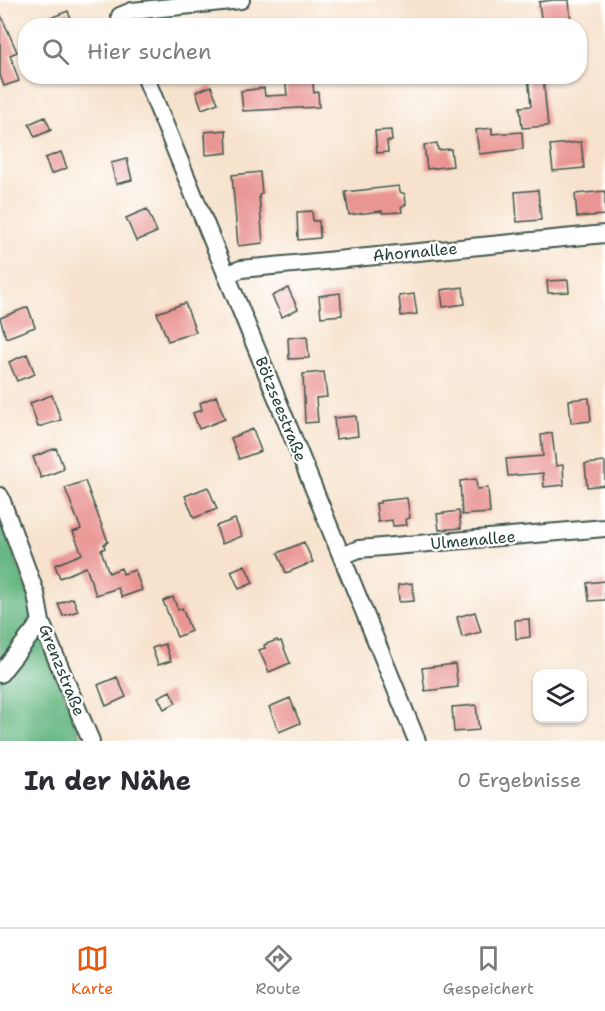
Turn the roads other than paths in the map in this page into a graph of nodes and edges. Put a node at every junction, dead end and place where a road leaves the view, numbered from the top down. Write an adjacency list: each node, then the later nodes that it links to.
1 (114, 0): 3 (street)
2 (241, 0): 4 (street)
3 (121, 18)
4 (125, 18)
5 (148, 84): 7 (street, Bötzseestraße)
6 (605, 234): 7 (street, Ahornallee)
7 (226, 274): 10 (street, Bötzseestraße)
8 (0, 496): 11 (street, Grenzstraße)
9 (605, 528): 10 (street, Ulmenallee)
10 (342, 556): 14 (street, Bötzseestraße)
11 (41, 622): 12 (street); 13 (street, Grenzstraße)
12 (0, 674)
13 (91, 741)
14 (417, 741)

